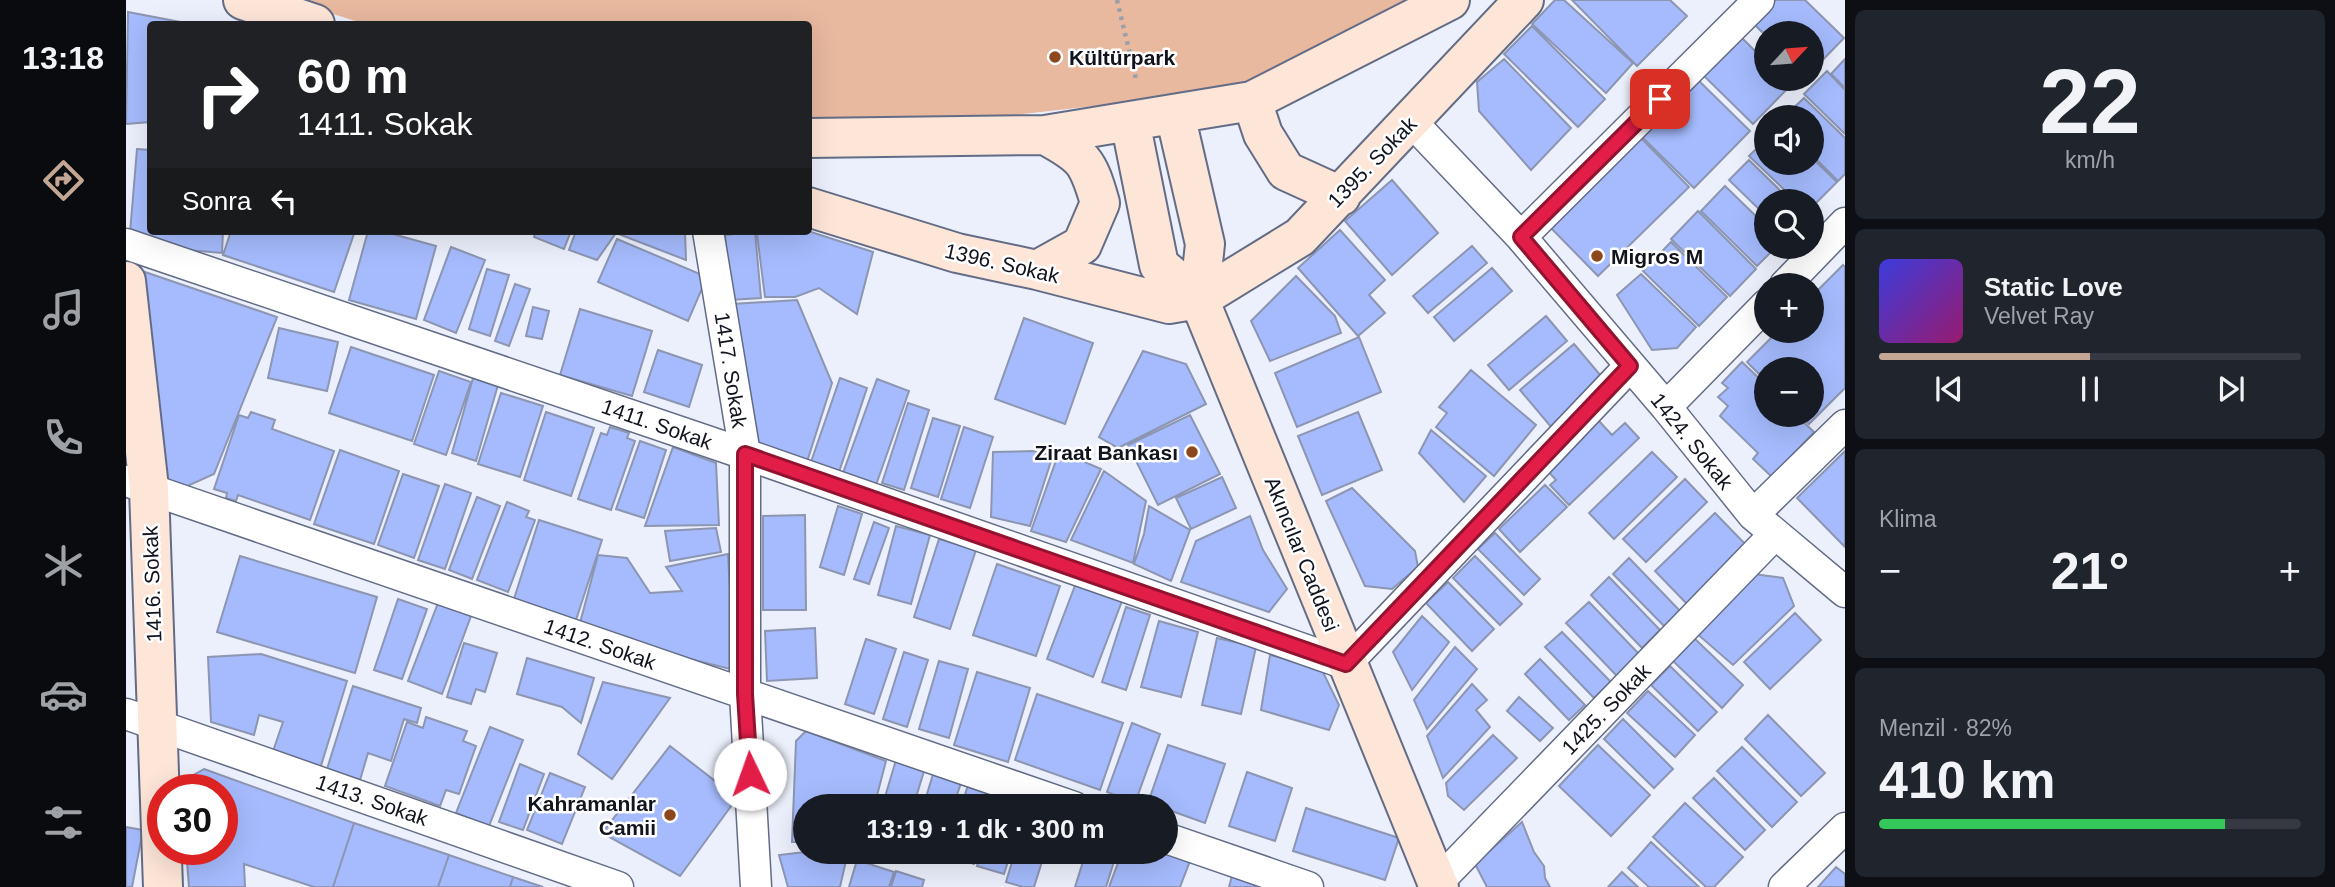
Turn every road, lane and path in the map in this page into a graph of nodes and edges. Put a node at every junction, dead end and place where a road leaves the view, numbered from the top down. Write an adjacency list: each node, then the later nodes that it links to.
1 (243, 0): 6 (street)
2 (1117, 0): 7 (path)
3 (1450, 0): 8 (street)
4 (1524, 0): 11 (street, 1395. Sokak)
5 (1759, 0): 18 (street)
6 (306, 21)
7 (1136, 79)
8 (1252, 101): 9 (street); 14 (street)
9 (1175, 114): 10 (street); 23 (street)
10 (1130, 121): 12 (street); 23 (street)
11 (1411, 121): 14 (street, 1395. Sokak); 18 (street, 1424. Sokak)
12 (1045, 135): 13 (street); 20 (street)
13 (812, 138)
14 (1341, 196): 23 (street, 1395. Sokak)
15 (812, 208): 20 (street, 1396. Sokak)
16 (1845, 223): 21 (street)
17 (709, 235): 28 (street, 1417. Sokak)
18 (1521, 237): 25 (street, 1424. Sokak)
19 (126, 244): 28 (street, 1411. Sokak)
20 (1037, 270): 23 (street, 1396. Sokak)
21 (1796, 273)
22 (126, 281): 29 (street, 1416. Sokak)
23 (1199, 299): 32 (street, Akıncılar Caddesi)
24 (1754, 316): 26 (street)
25 (1630, 366): 26 (street, 1424. Sokak); 32 (street)
26 (1665, 407): 30 (street, 1424. Sokak)
27 (1845, 425): 30 (street, 1425. Sokak)
28 (745, 454): 32 (street, 1411. Sokak); 33 (street, 1417. Sokak)
29 (138, 485): 33 (street, 1412. Sokak); 34 (street, 1416. Sokak)
30 (1764, 524): 31 (street, 1424. Sokak); 38 (street, 1425. Sokak)
31 (1845, 592)
32 (1346, 664): 38 (street, Akıncılar Caddesi)
33 (745, 694): 35 (street, 1412. Sokak); 41 (street, 1417. Sokak)
34 (141, 719): 39 (street, 1416. Sokak); 40 (street, 1413. Sokak)
35 (1036, 794)
36 (1845, 828): 43 (street)
37 (1178, 842): 42 (street)
38 (1438, 885)
39 (163, 887)
40 (618, 887)
41 (756, 887)
42 (1308, 887)
43 (1784, 887)

